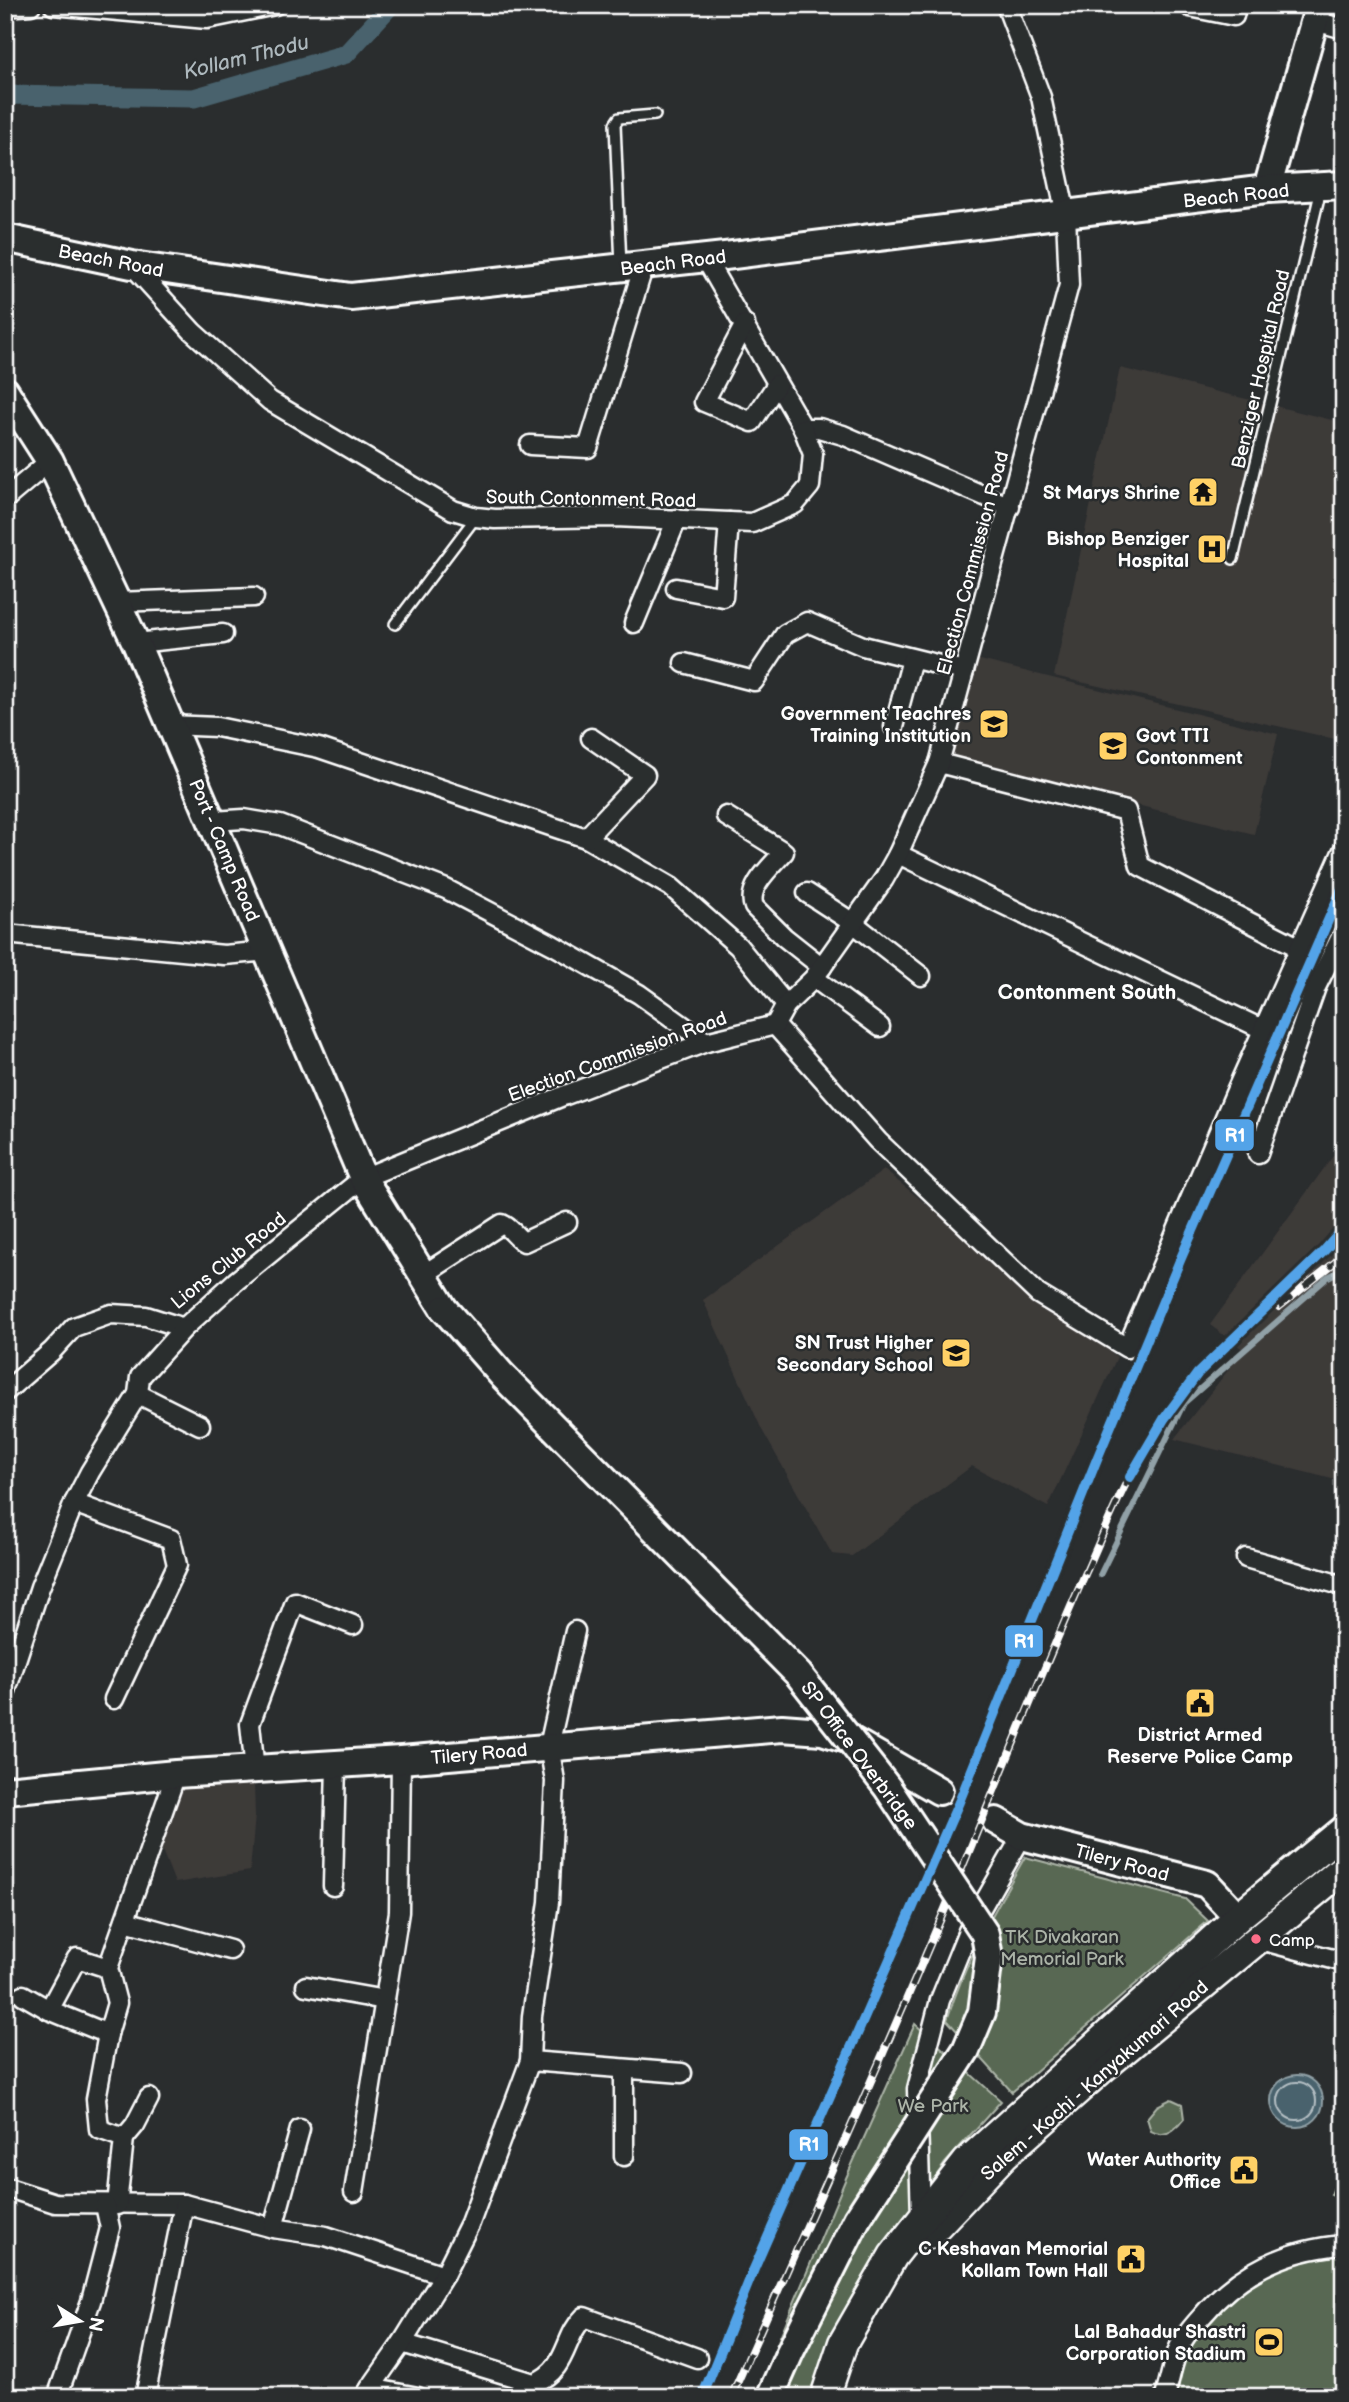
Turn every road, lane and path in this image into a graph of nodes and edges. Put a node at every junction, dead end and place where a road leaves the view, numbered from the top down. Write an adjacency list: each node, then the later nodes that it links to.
1 (31, 5): 6 (street)
2 (56, 5): 3 (street)
3 (275, 5)
4 (1006, 5): 13 (street, Election Commission Road)
5 (1236, 5): 7 (street)
6 (5, 7)
7 (1190, 7)
8 (1317, 13): 9 (street); 12 (main road)
9 (1344, 29)
10 (655, 114): 17 (lane)
11 (1333, 186): 12 (main road, Beach Road); 29 (lane, Benziger Hospital Road)
12 (1267, 189): 13 (main road, Beach Road)
13 (1066, 215): 15 (main road, Beach Road); 25 (street, Election Commission Road)
14 (5, 238): 16 (main road, Beach Road)
15 (705, 258): 17 (main road, Beach Road); 18 (street, South Contonment Road)
16 (132, 265): 17 (main road, Beach Road); 26 (street, South Contonment Road)
17 (633, 267): 22 (street)
18 (745, 324): 19 (street, South Contonment Road); 19 (street)
19 (777, 384): 21 (street, South Contonment Road)
20 (5, 391): 23 (main road, Port - Camp Road)
21 (803, 428): 25 (street); 28 (street, South Contonment Road)
22 (530, 444)
23 (50, 461): 24 (street); 32 (main road, Port - Camp Road)
24 (5, 499)
25 (1010, 507): 39 (street, Election Commission Road)
26 (476, 517): 27 (street, South Contonment Road); 34 (lane)
27 (677, 519): 28 (street, South Contonment Road); 33 (street)
28 (729, 522): 30 (street)
29 (1233, 559)
30 (677, 588)
31 (254, 597): 32 (street)
32 (117, 602): 36 (main road, Port - Camp Road)
33 (634, 623)
34 (395, 624)
35 (223, 634): 36 (street)
36 (136, 643): 40 (main road, Port - Camp Road)
37 (912, 659): 38 (street); 39 (street); 41 (street)
38 (684, 663)
39 (964, 671): 43 (street, Election Commission Road)
40 (169, 725): 45 (main road, Port - Camp Road); 46 (street)
41 (894, 727)
42 (592, 738): 46 (street)
43 (939, 763): 48 (street, Election Commission Road); 53 (street)
44 (726, 816): 55 (street)
45 (213, 821): 54 (main road, Port - Camp Road); 61 (street)
46 (586, 838): 57 (street)
47 (1344, 848): 53 (street)
48 (898, 854): 50 (street, Election Commission Road); 60 (street)
49 (807, 893): 50 (street)
50 (853, 923): 55 (street, Election Commission Road); 56 (street)
51 (1344, 931): 62 (street)
52 (5, 934): 54 (street)
53 (1300, 948): 60 (street)
54 (268, 951): 63 (main road, Port - Camp Road)
55 (818, 972): 57 (street, Election Commission Road); 59 (street)
56 (921, 976)
57 (786, 1005): 58 (street, Election Commission Road)
58 (775, 1025): 60 (street); 61 (street, Election Commission Road)
59 (880, 1027)
60 (1264, 1030)
61 (706, 1042): 63 (street, Election Commission Road)
62 (1258, 1154)
63 (363, 1178): 65 (main road, Port - Camp Road); 67 (street, Lions Club Road)
64 (567, 1222): 65 (street)
65 (423, 1275): 66 (main road, Port - Camp Road)
66 (444, 1308): 122 (main road, SP Office Overbridge, bridge)
67 (184, 1328): 68 (street, Lions Club Road); 69 (street)
68 (5, 1392)
69 (138, 1394): 70 (street); 71 (street)
70 (200, 1425)
71 (74, 1503): 76 (street); 77 (street)
72 (1246, 1558): 73 (street)
73 (1344, 1586)
74 (353, 1625): 81 (street)
75 (575, 1631): 78 (street)
76 (5, 1694)
77 (114, 1699)
78 (549, 1746): 79 (main road, Tilery Road); 84 (main road, Tilery Road); 101 (street)
79 (401, 1760): 80 (main road, Tilery Road); 98 (street)
80 (336, 1764): 81 (main road, Tilery Road); 89 (street)
81 (255, 1770): 82 (main road, Tilery Road)
82 (177, 1774): 83 (main road, Tilery Road); 91 (street)
83 (5, 1790)
84 (939, 1791)
85 (996, 1821): 87 (main road, Tilery Road)
86 (1344, 1830): 90 (main road)
87 (1022, 1836): 90 (main road, Tilery Road); 112 (street)
88 (1344, 1868): 92 (main road, Salem - Kochi - Kanyakumari Road)
89 (333, 1886)
90 (1238, 1917): 112 (main road)
91 (125, 1921): 93 (street); 95 (street)
92 (1256, 1938): 94 (street); 124 (main road, Salem - Kochi - Kanyakumari Road)
93 (230, 1950)
94 (1344, 1962)
95 (108, 1968): 99 (street); 100 (street)
96 (306, 1986): 98 (street)
97 (23, 1995): 99 (street)
98 (385, 2000): 109 (street)
99 (49, 2010): 100 (street)
100 (108, 2034): 106 (street)
101 (530, 2061): 102 (street); 115 (street)
102 (624, 2070): 103 (street); 107 (street)
103 (682, 2073)
104 (149, 2098): 106 (street)
105 (300, 2129): 113 (street)
106 (124, 2138): 111 (street)
107 (624, 2156)
108 (5, 2187): 111 (street)
109 (354, 2192)
110 (184, 2204): 111 (street); 113 (street); 120 (street)
111 (111, 2205): 119 (street)
112 (921, 2217): 123 (main road)
113 (273, 2228): 115 (street)
114 (1344, 2245): 125 (street)
115 (444, 2274): 116 (street)
116 (402, 2343): 117 (street); 118 (street)
117 (697, 2358)
118 (367, 2392): 121 (street)
119 (57, 2397)
120 (145, 2397)
121 (418, 2397)
122 (770, 2397)
123 (825, 2397)
124 (842, 2397)
125 (1164, 2397)

